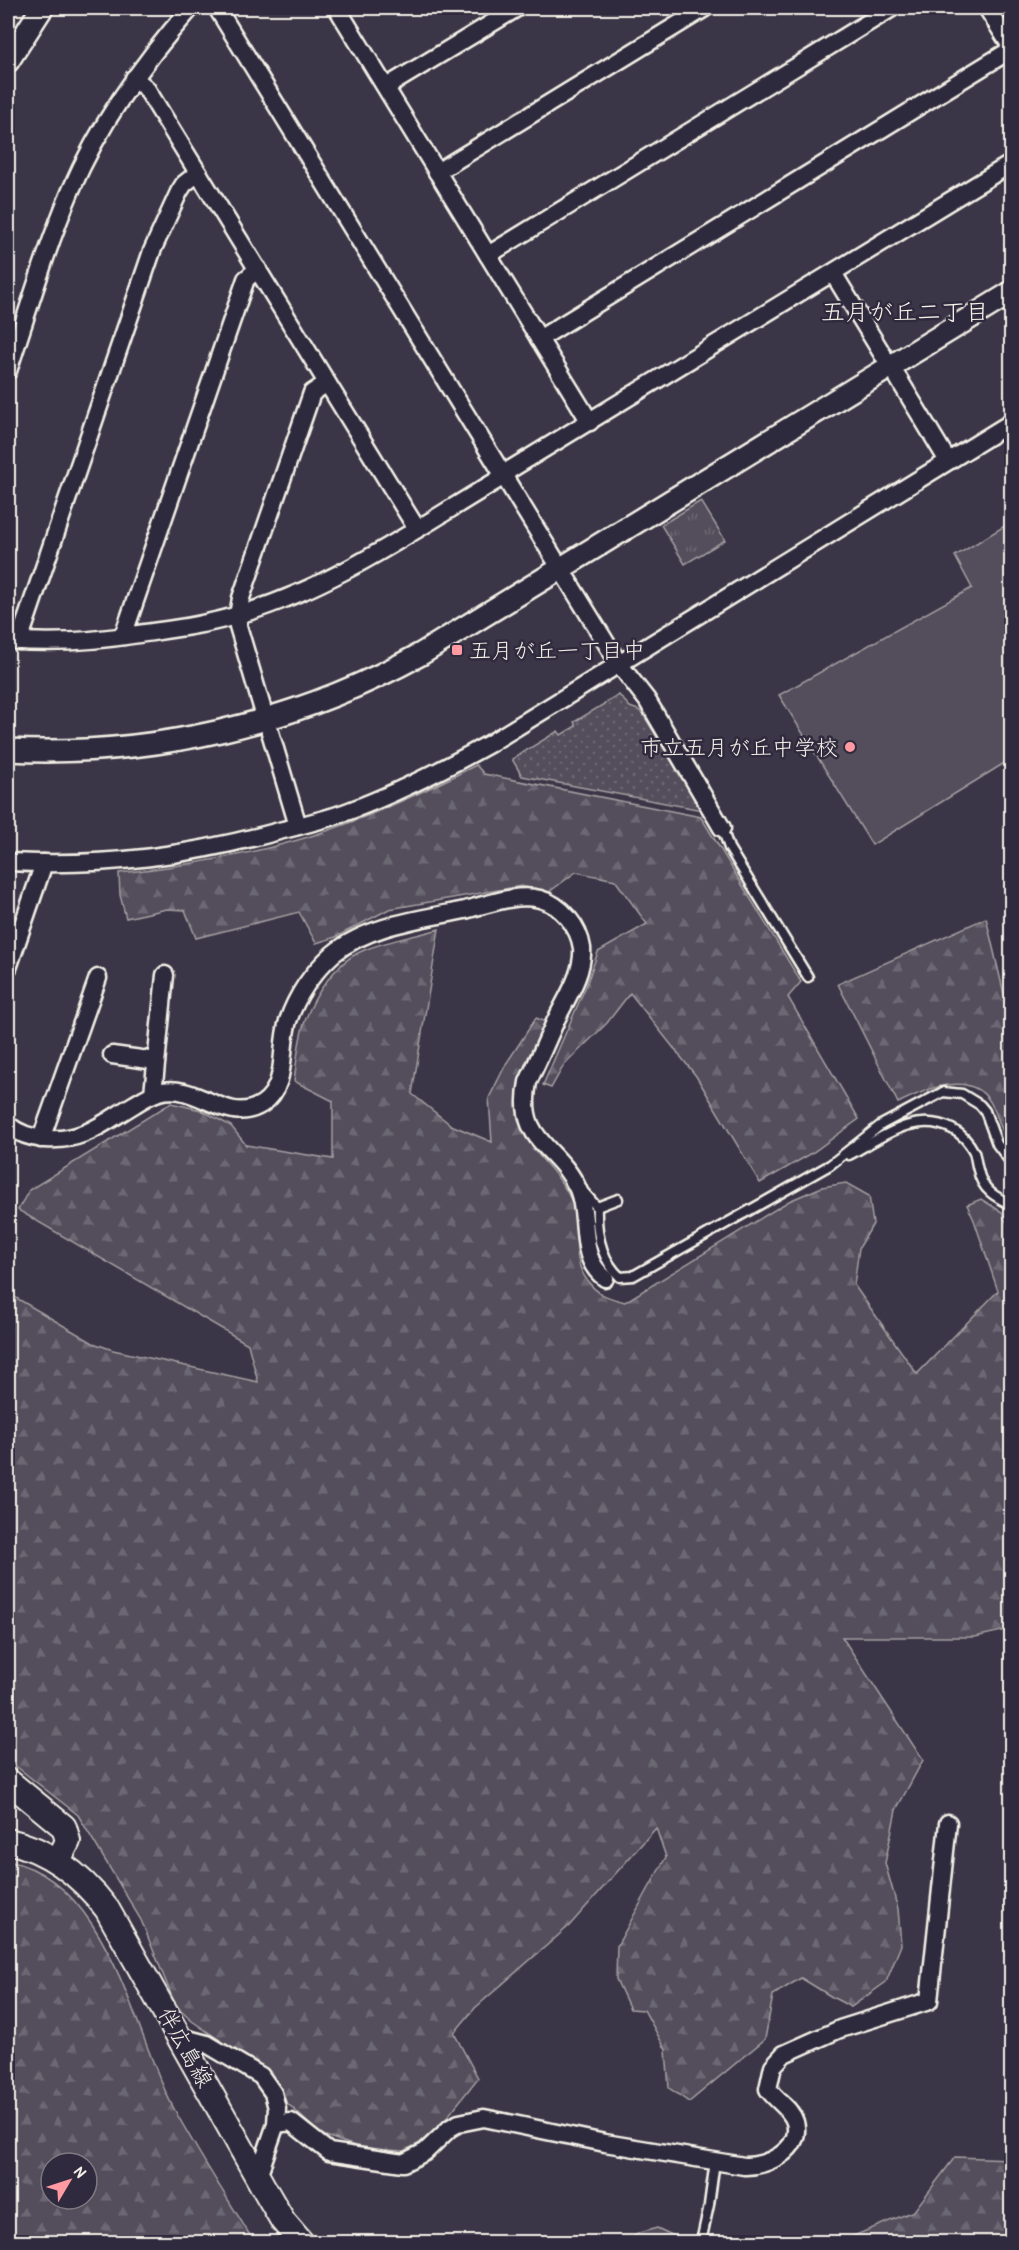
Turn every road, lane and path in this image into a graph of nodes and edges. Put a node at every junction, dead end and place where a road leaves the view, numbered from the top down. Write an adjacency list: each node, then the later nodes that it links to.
1 (42, 8): 10 (street)
2 (191, 8): 11 (street)
3 (217, 8): 28 (street)
4 (337, 8): 12 (street)
5 (517, 8): 12 (street)
6 (705, 8): 14 (street)
7 (892, 8): 16 (street)
8 (987, 8): 9 (street)
9 (1011, 48): 20 (street)
10 (8, 61)
11 (134, 78): 15 (street); 22 (street)
12 (386, 87): 14 (street)
13 (1011, 163): 18 (street)
14 (437, 172): 16 (street)
15 (198, 173): 17 (street); 33 (street)
16 (488, 255): 20 (street)
17 (258, 269): 24 (street); 32 (street)
18 (833, 273): 21 (street); 25 (street)
19 (1011, 292): 30 (street)
20 (539, 339): 25 (street)
21 (883, 355)
22 (8, 371)
23 (898, 378): 27 (street)
24 (327, 383): 29 (street); 31 (street)
25 (590, 422): 28 (street)
26 (1011, 422): 27 (street)
27 (948, 461): 34 (street)
28 (504, 475): 29 (street); 30 (street)
29 (417, 529): 31 (street)
30 (561, 569): 34 (street); 37 (street)
31 (238, 615): 32 (street); 35 (street)
32 (123, 636): 33 (street)
33 (13, 640)
34 (619, 664): 38 (street); 39 (street)
35 (262, 707)
36 (270, 732): 38 (street)
37 (8, 750)
38 (298, 826): 41 (street)
39 (722, 828): 44 (lane)
40 (8, 862): 41 (street)
41 (44, 863): 42 (street)
42 (8, 968)
43 (165, 975): 47 (street)
44 (808, 977)
45 (98, 978): 50 (street)
46 (112, 1055): 47 (street)
47 (156, 1060): 48 (street)
48 (153, 1094): 50 (street); 53 (street)
49 (8, 1125): 50 (street)
50 (40, 1139)
51 (1011, 1164): 52 (lane)
52 (830, 1165): 55 (lane); 56 (lane)
53 (574, 1181): 56 (lane); 57 (street)
54 (618, 1199): 56 (lane)
55 (1011, 1205)
56 (597, 1207)
57 (605, 1278)
58 (8, 1781): 61 (main road)
59 (948, 1823): 64 (street)
60 (8, 1841): 61 (main road, 伴広島線)
61 (58, 1861): 62 (main road, 伴広島線)
62 (180, 2037): 63 (street); 65 (main road, 伴広島線)
63 (276, 2124): 64 (street); 65 (street)
64 (715, 2161): 67 (lane)
65 (258, 2176): 66 (main road, 伴広島線)
66 (301, 2242)
67 (701, 2242)

